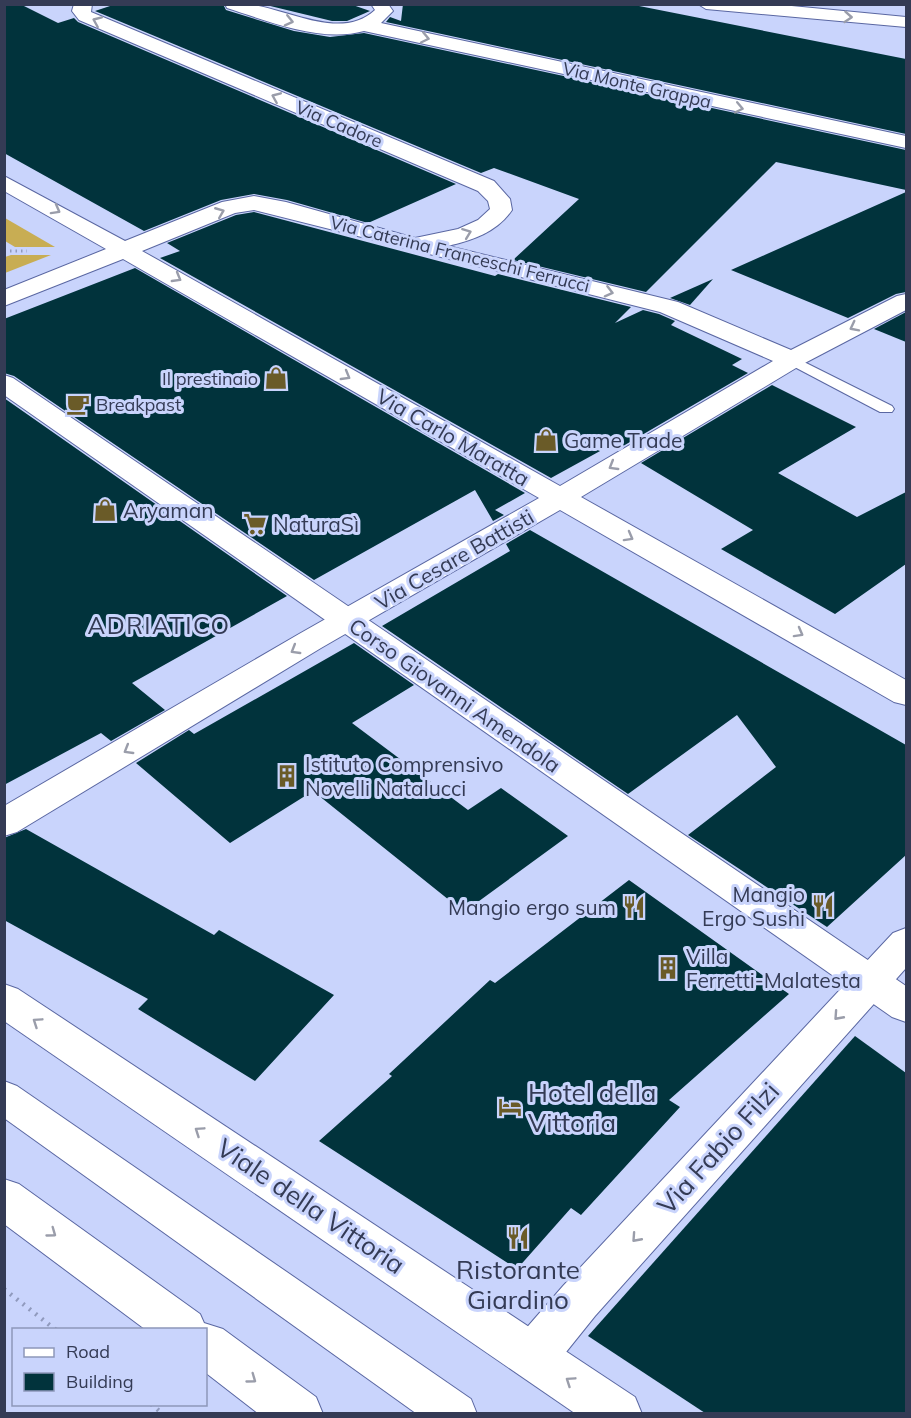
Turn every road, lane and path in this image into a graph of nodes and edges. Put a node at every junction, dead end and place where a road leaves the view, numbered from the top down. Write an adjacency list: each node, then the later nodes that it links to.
1 (83, 4): 9 (street, Via Cadore, one-way to 1)
2 (233, 4): 6 (street, one-way to 6)
3 (379, 4): 6 (street)
4 (706, 4): 5 (street, one-way to 5)
5 (901, 19)
6 (368, 26): 7 (street, Via Monte Grappa, one-way to 7)
7 (906, 142)
8 (4, 182): 10 (street, Via Carlo Maratta, one-way to 10)
9 (409, 243): 10 (street, Via Caterina Franceschi Ferrucci, one-way to 9); 13 (street, Via Caterina Franceschi Ferrucci, one-way to 13)
10 (126, 249): 11 (street, Via Caterina Franceschi Ferrucci); 16 (street, Via Carlo Maratta, one-way to 16)
11 (4, 299)
12 (906, 301): 13 (street, Via Cesare Battisti, one-way to 13)
13 (792, 360): 15 (lane); 16 (street, Via Cesare Battisti, one-way to 16)
14 (4, 383): 17 (street, Corso Giovanni Amendola)
15 (886, 409)
16 (560, 498): 17 (street, Via Cesare Battisti); 18 (street, Via Carlo Maratta, one-way to 18)
17 (346, 620): 19 (street, Via Cesare Battisti, one-way to 19); 21 (street, Corso Giovanni Amendola)
18 (906, 694)
19 (4, 824)
20 (906, 943): 21 (street, Via Fabio Filzi)
21 (870, 981): 23 (street, Corso Giovanni Amendola); 30 (street, Via Fabio Filzi, one-way to 30)
22 (4, 1000): 30 (street, Viale della Vittoria, one-way to 22)
23 (906, 1006)
24 (4, 1097): 32 (street)
25 (4, 1198): 28 (street, one-way to 28)
26 (4, 1289): 27 (path)
27 (55, 1328)
28 (183, 1328)
29 (207, 1346): 31 (street, one-way to 31)
30 (533, 1356): 33 (street, Viale della Vittoria, one-way to 30)
31 (299, 1413)
32 (455, 1413)
33 (618, 1413)

